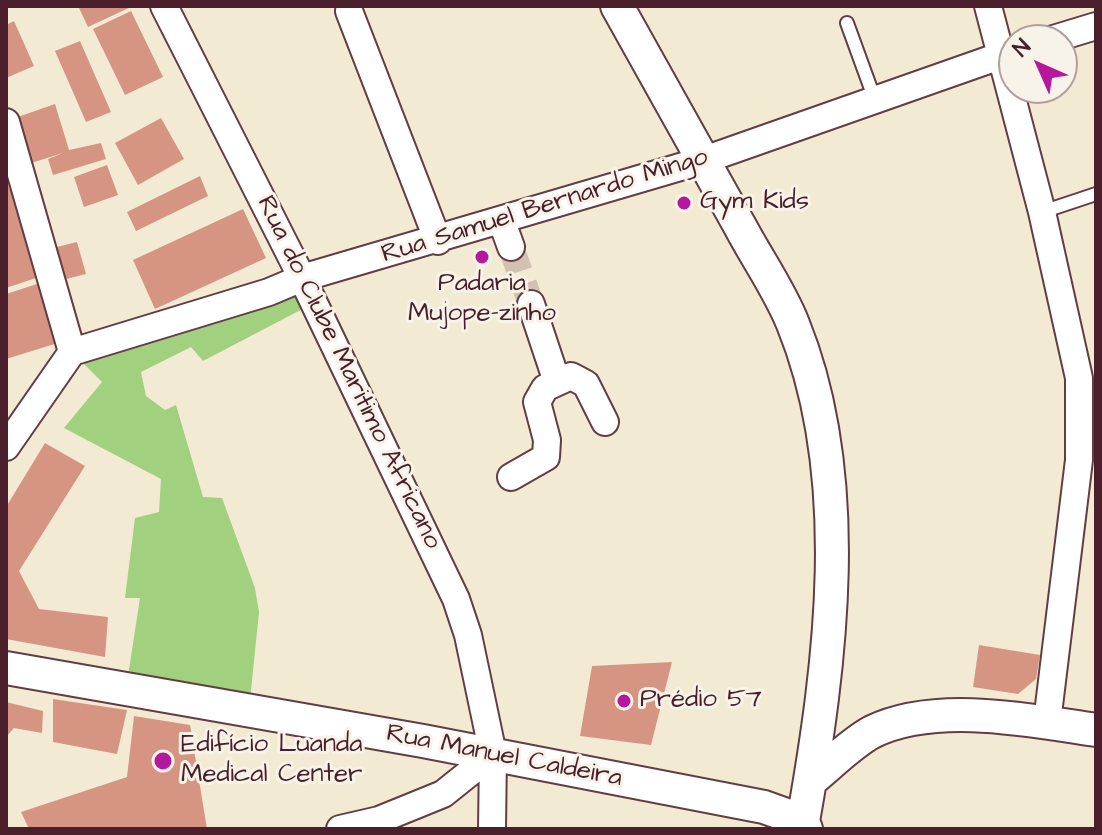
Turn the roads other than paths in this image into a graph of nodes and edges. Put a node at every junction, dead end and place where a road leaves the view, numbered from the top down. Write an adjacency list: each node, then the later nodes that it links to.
1 (164, 6): 15 (street, Rua do Clube Maritimo Africano)
2 (617, 6): 11 (street)
3 (988, 6): 6 (street)
4 (349, 11): 14 (street)
5 (847, 23): 8 (lane)
6 (998, 33)
7 (998, 57): 8 (street, Rua Samuel Bernardo Mingo)
8 (875, 100): 11 (street, Rua Samuel Bernardo Mingo)
9 (1017, 104): 13 (street)
10 (6, 122): 17 (street)
11 (704, 160): 14 (street, Rua Samuel Bernardo Mingo); 23 (street)
12 (1096, 194): 13 (lane)
13 (1042, 212): 24 (street)
14 (438, 241): 15 (street, Rua Samuel Bernardo Mingo)
15 (302, 278): 17 (street, Rua Samuel Bernardo Mingo); 27 (street, Rua do Clube Maritimo Africano)
16 (531, 304): 18 (street)
17 (72, 352): 20 (street)
18 (557, 382): 19 (street); 21 (street)
19 (605, 422)
20 (6, 447)
21 (511, 477)
22 (6, 668): 27 (street, Rua Manuel Caldeira)
23 (823, 702): 26 (street); 28 (street)
24 (1047, 722): 25 (street); 26 (street)
25 (1096, 730)
26 (872, 732): 28 (street)
27 (493, 754): 29 (street, Rua Manuel Caldeira); 30 (street); 31 (street, Rua do Clube Maritimo Africano)
28 (810, 781): 29 (street)
29 (803, 826)
30 (340, 829)
31 (492, 829)

